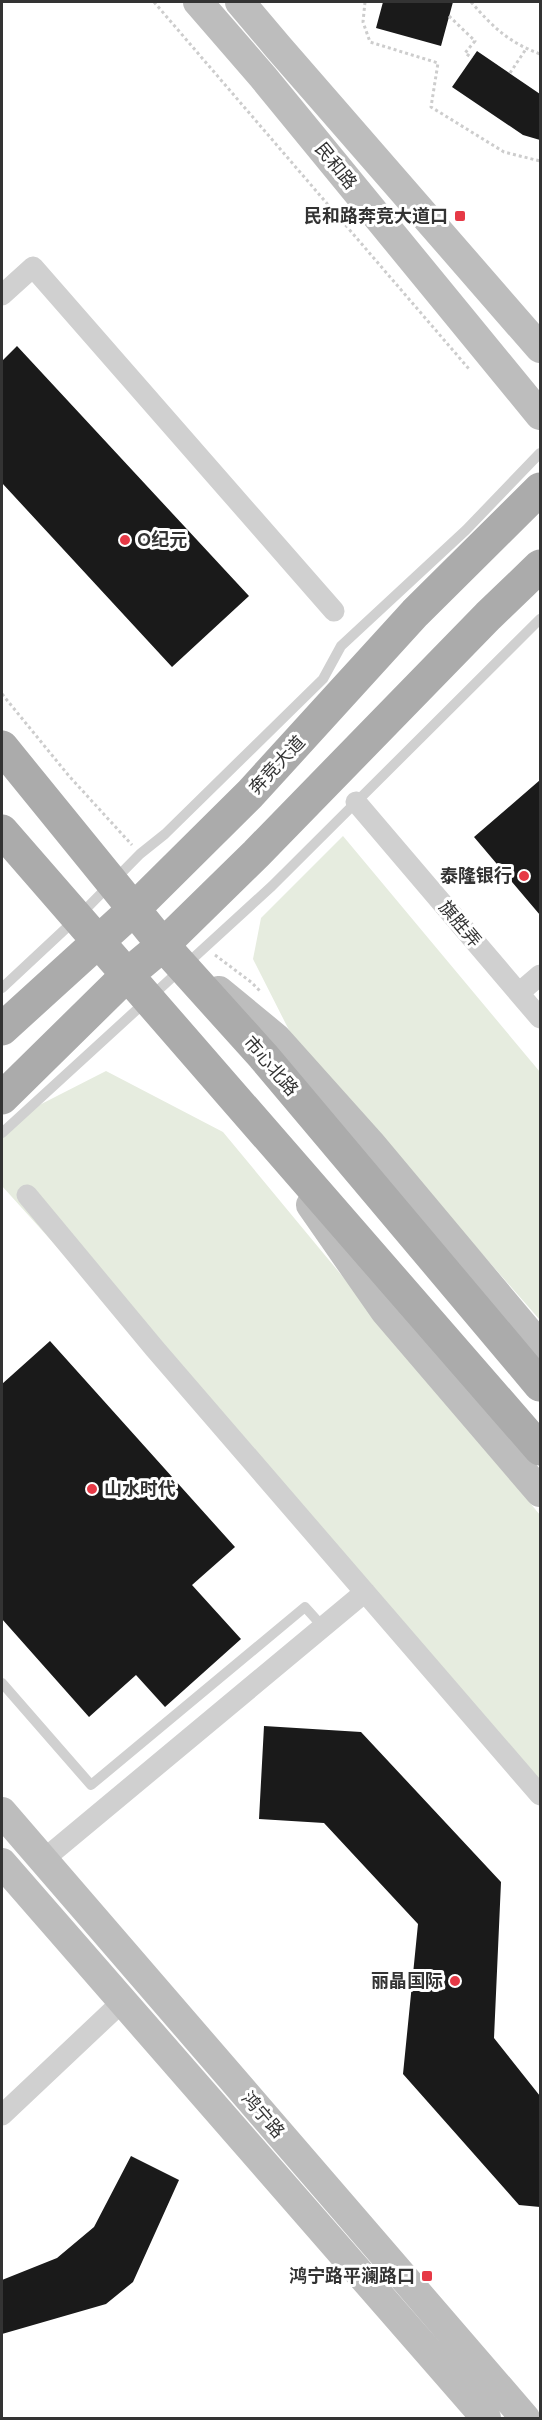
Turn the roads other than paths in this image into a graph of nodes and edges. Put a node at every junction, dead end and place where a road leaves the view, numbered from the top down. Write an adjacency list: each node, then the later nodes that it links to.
1 (198, 2): 5 (main road, 民和路)
2 (240, 2): 4 (main road, 民和路)
3 (2, 295): 9 (street)
4 (540, 348)
5 (540, 415)
6 (540, 453): 14 (lane)
7 (540, 489): 15 (main road, 奔竞大道)
8 (540, 566): 17 (main road)
9 (334, 611)
10 (540, 619): 12 (lane)
11 (2, 747): 14 (main road, 市心北路)
12 (356, 802): 17 (lane); 21 (street, 旗胜弄)
13 (2, 831): 16 (main road)
14 (112, 882): 15 (main road, 市心北路); 16 (lane)
15 (134, 909): 16 (main road, 奔竞大道); 17 (main road, 市心北路)
16 (87, 930): 19 (lane); 20 (main road); 23 (main road, 奔竞大道)
17 (177, 958): 20 (main road); 27 (main road); 29 (main road, 市心北路)
18 (540, 975): 21 (street)
19 (2, 987)
20 (137, 987): 24 (main road); 25 (main road); 26 (lane)
21 (519, 993): 22 (street, 旗胜弄)
22 (540, 1018)
23 (2, 1029)
24 (2, 1098)
25 (248, 1114): 32 (main road); 33 (main road)
26 (2, 1133)
27 (403, 1181): 29 (lane); 30 (main road)
28 (27, 1195): 34 (street)
29 (440, 1266): 31 (main road, 市心北路)
30 (540, 1346)
31 (540, 1385)
32 (540, 1449)
33 (540, 1492)
34 (365, 1592): 35 (street); 37 (street)
35 (323, 1628): 36 (lane); 39 (street)
36 (2, 1683)
37 (540, 1795)
38 (2, 1812): 39 (main road, 鸿宁路)
39 (43, 1860): 44 (main road, 鸿宁路)
40 (2, 1863): 41 (main road, 鸿宁路)
41 (123, 2001): 42 (street); 43 (main road, 鸿宁路)
42 (2, 2115)
43 (486, 2418)
44 (525, 2418)

